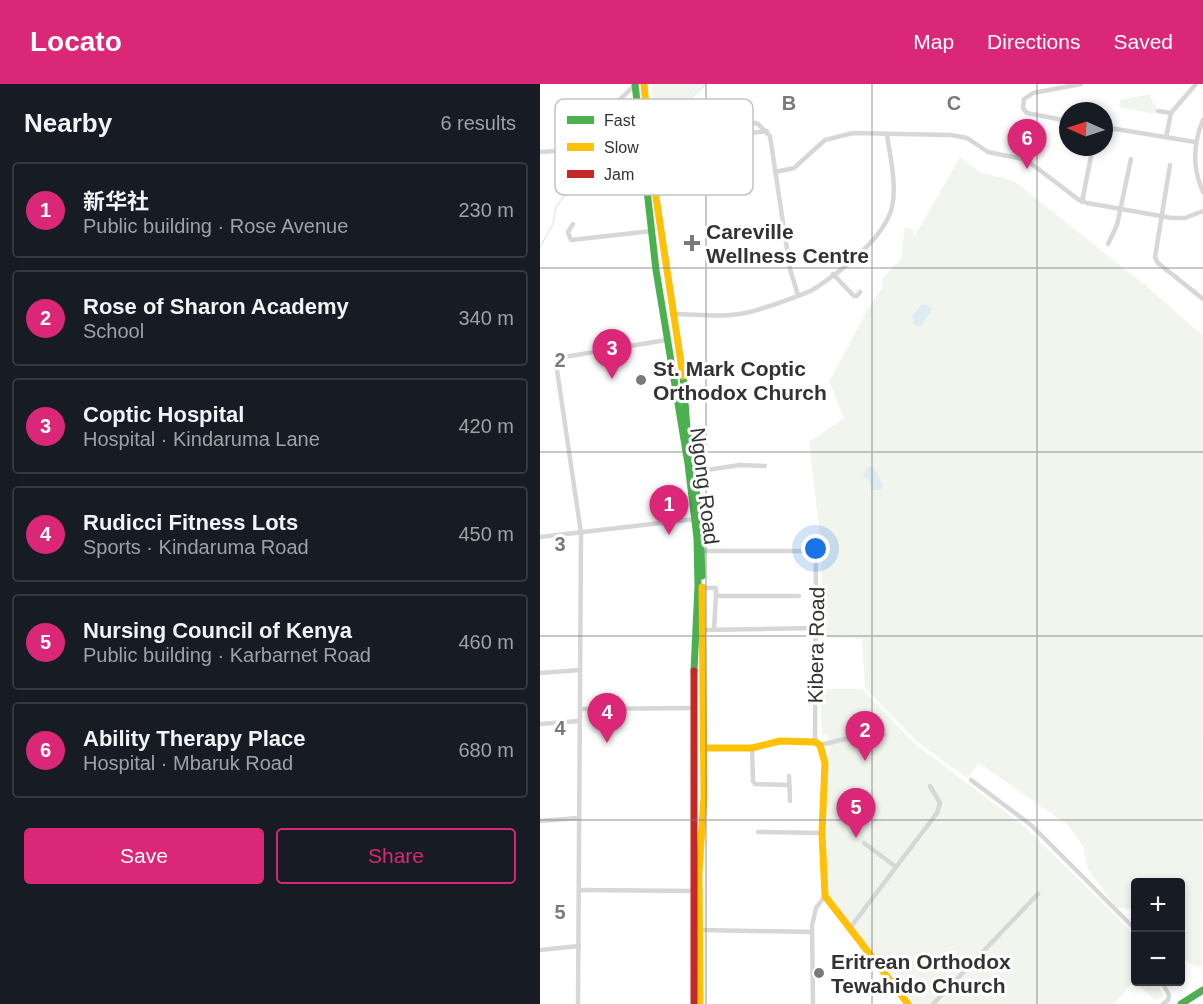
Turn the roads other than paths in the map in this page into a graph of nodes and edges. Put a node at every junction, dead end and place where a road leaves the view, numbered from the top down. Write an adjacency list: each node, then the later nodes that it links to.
1 (635, 84): 5 (street); 8 (main road, Ngong Road)
2 (644, 84): 9 (main road, Ngong Road)
3 (1081, 84): 12 (street)
4 (1196, 84): 11 (street)
5 (626, 95): 6 (street); 7 (street)
6 (621, 99)
7 (635, 99)
8 (637, 99)
9 (645, 99)
10 (1158, 111): 11 (street)
11 (1171, 113): 19 (street)
12 (1059, 119)
13 (1203, 120): 20 (street)
14 (753, 122): 16 (street)
15 (1113, 129): 19 (street)
16 (767, 131): 17 (street); 26 (street)
17 (753, 133)
18 (887, 134): 26 (street); 30 (street); 37 (street)
19 (1166, 137): 20 (street)
20 (1195, 142): 27 (street)
21 (555, 151): 22 (street)
22 (540, 152)
23 (1091, 156): 30 (street)
24 (1131, 159): 31 (street)
25 (1170, 165): 33 (street)
26 (775, 172): 41 (street)
27 (1203, 192)
28 (650, 195): 35 (main road, Ngong Road)
29 (655, 195): 38 (main road, Ngong Road)
30 (1082, 202): 31 (street)
31 (1121, 210): 33 (street); 36 (street)
32 (1203, 211): 33 (street)
33 (1161, 217): 42 (street)
34 (573, 224): 35 (street)
35 (652, 231): 40 (main road, Ngong Road)
36 (1108, 244)
37 (834, 274): 39 (street); 41 (street)
38 (669, 292): 40 (main road); 43 (main road, Ngong Road)
39 (860, 292)
40 (659, 295): 44 (main road, Ngong Road)
41 (798, 295): 43 (street)
42 (1203, 299)
43 (672, 314): 45 (main road, Ngong Road)
44 (666, 340): 46 (main road, Ngong Road); 50 (street)
45 (681, 368): 46 (main road); 48 (main road, Ngong Road)
46 (671, 372): 49 (main road, Ngong Road)
47 (765, 466): 48 (street)
48 (693, 472): 52 (main road, Ngong Road)
49 (695, 519): 50 (street); 61 (main road, Ngong Road)
50 (581, 533): 51 (street); 59 (street)
51 (540, 537)
52 (702, 551): 53 (main road, Ngong Road); 56 (street, Kibera Road)
53 (702, 588): 54 (street); 57 (main road, Ngong Road)
54 (716, 595): 55 (street); 58 (street)
55 (799, 596)
56 (816, 628): 58 (street); 68 (street, Kibera Road)
57 (703, 630): 58 (street); 62 (main road, Ngong Road)
58 (714, 630)
59 (580, 670): 60 (street); 64 (street)
60 (540, 673)
61 (694, 682): 62 (main road); 63 (main road, Ngong Road)
62 (704, 683): 69 (main road, Ngong Road)
63 (694, 708): 64 (street); 75 (main road, Ngong Road)
64 (580, 709): 65 (street)
65 (579, 721): 66 (street); 78 (street)
66 (540, 724)
67 (884, 735): 68 (street)
68 (818, 743): 70 (main road); 81 (main road)
69 (704, 748): 70 (main road); 76 (main road, Ngong Road)
70 (752, 748): 73 (street)
71 (789, 776): 73 (street)
72 (971, 780): 88 (street)
73 (789, 785): 77 (street)
74 (930, 786): 83 (street)
75 (694, 795): 76 (main road); 85 (main road, Ngong Road)
76 (704, 796): 90 (main road, Ngong Road)
77 (790, 801)
78 (579, 818): 79 (street); 84 (street)
79 (540, 821)
80 (758, 832): 81 (street)
81 (822, 833): 87 (main road)
82 (864, 843): 83 (street)
83 (896, 867): 89 (street)
84 (580, 890): 85 (street); 92 (street)
85 (694, 891): 97 (main road, Ngong Road)
86 (1038, 894): 101 (street)
87 (825, 896): 89 (main road); 91 (street)
88 (1131, 925)
89 (850, 928): 100 (main road)
90 (700, 930): 91 (street); 98 (main road, Ngong Road)
91 (812, 932): 99 (street)
92 (579, 946): 93 (street); 96 (street)
93 (540, 950)
94 (1164, 986): 102 (street)
95 (1203, 990): 103 (main road)
96 (578, 1004)
97 (694, 1004)
98 (700, 1004)
99 (813, 1004)
100 (908, 1004)
101 (933, 1004)
102 (1163, 1004)
103 (1181, 1004)

